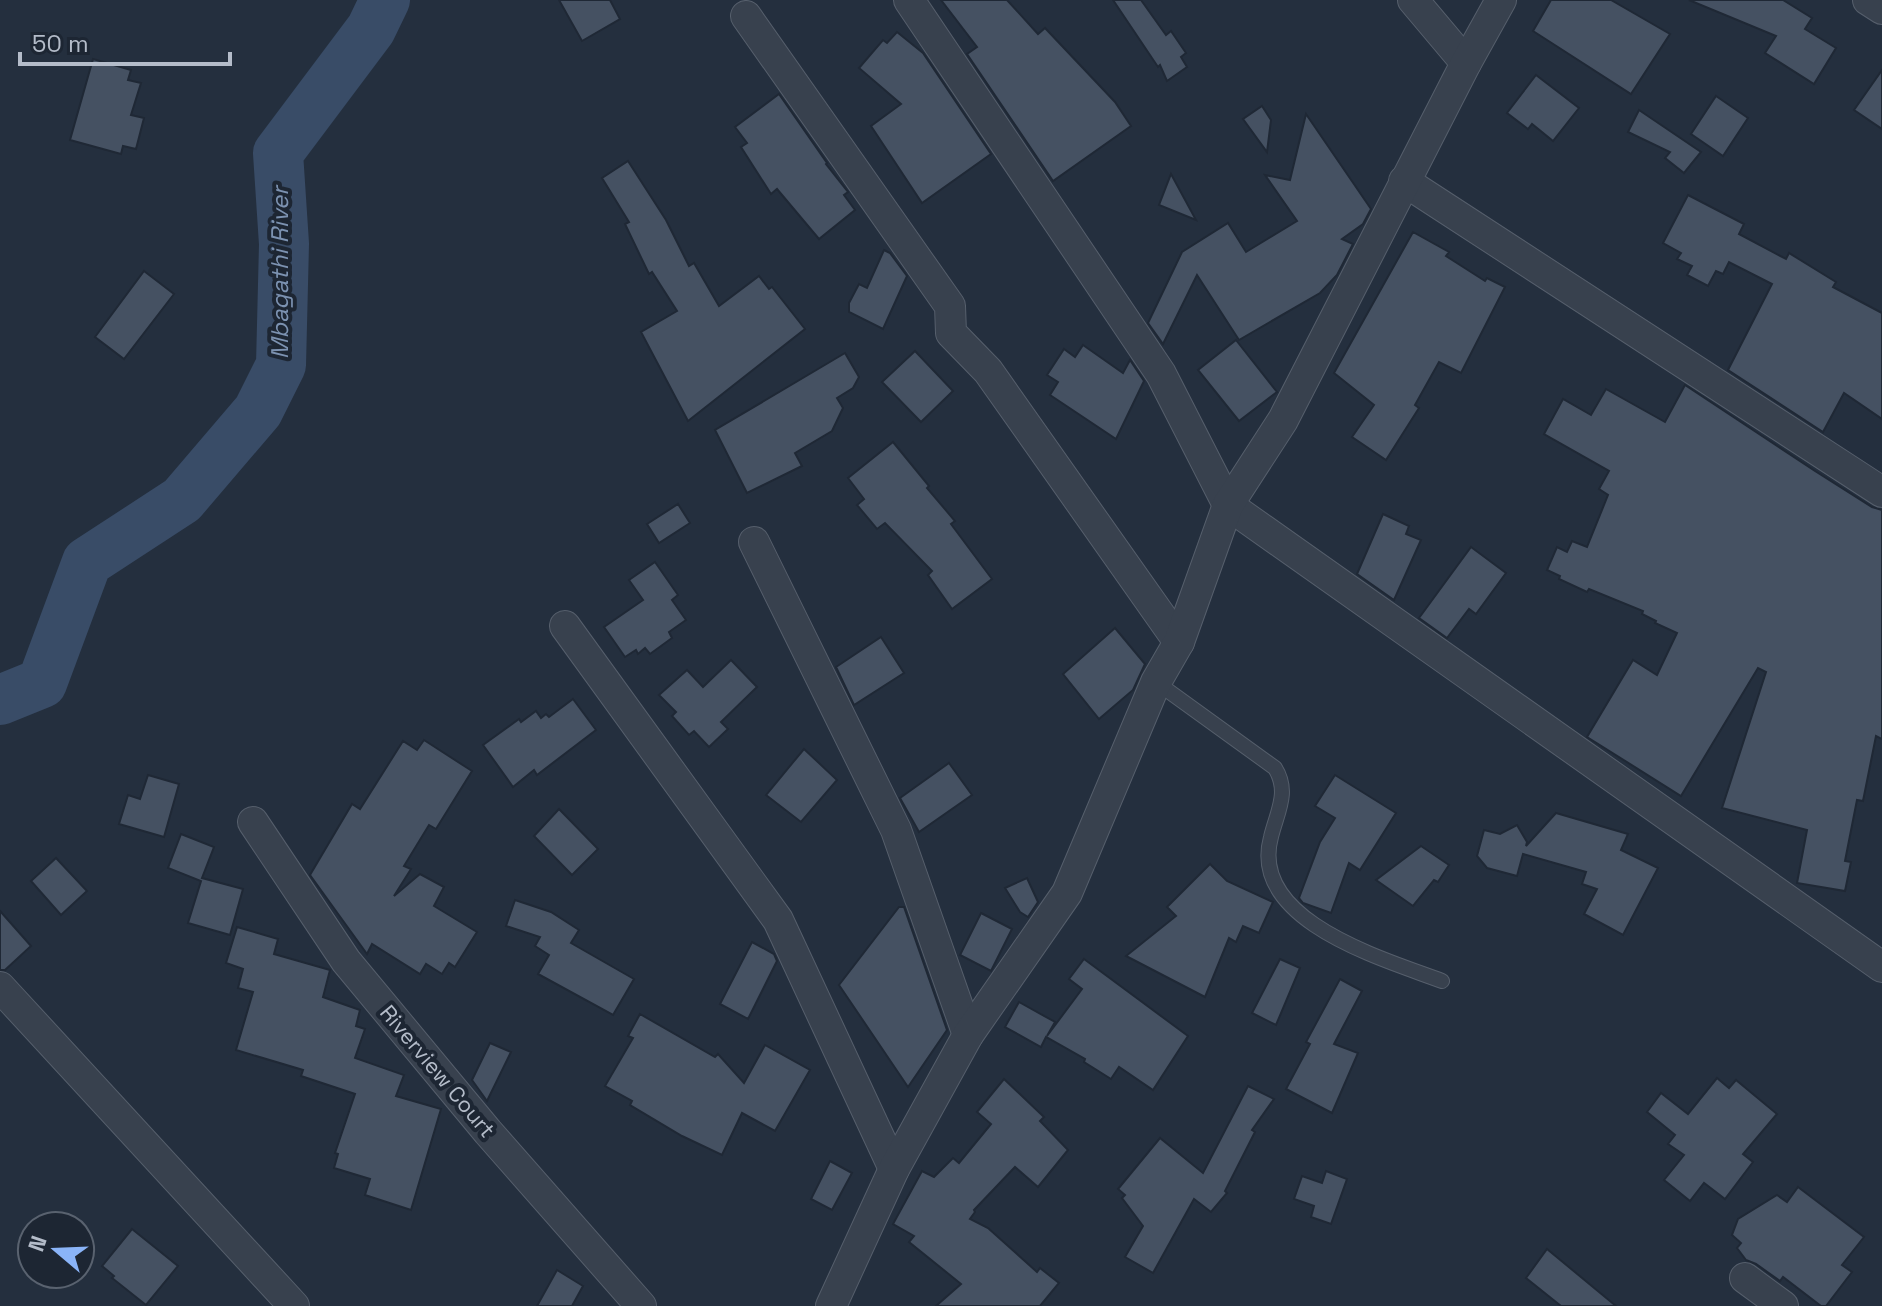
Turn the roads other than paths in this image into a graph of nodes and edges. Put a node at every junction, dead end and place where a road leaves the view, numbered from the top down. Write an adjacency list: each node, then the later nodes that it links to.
1 (909, 0): 10 (street)
2 (1413, 0): 7 (street)
3 (1501, 0): 7 (street)
4 (1868, 0): 5 (street)
5 (1882, 9)
6 (746, 16): 13 (street)
7 (1466, 63): 8 (street)
8 (1404, 181): 9 (street); 10 (street)
9 (1882, 492)
10 (1228, 505): 13 (street); 16 (street)
11 (754, 542): 19 (street)
12 (565, 626): 20 (street)
13 (1179, 642): 14 (street)
14 (1156, 682): 17 (lane); 19 (street)
15 (253, 822): 23 (street, Riverview Court)
16 (1882, 967)
17 (1442, 981)
18 (0, 987): 22 (street)
19 (968, 1035): 20 (street)
20 (894, 1169): 24 (street)
21 (1745, 1278): 25 (street)
22 (294, 1306)
23 (641, 1306)
24 (831, 1306)
25 (1783, 1306)

